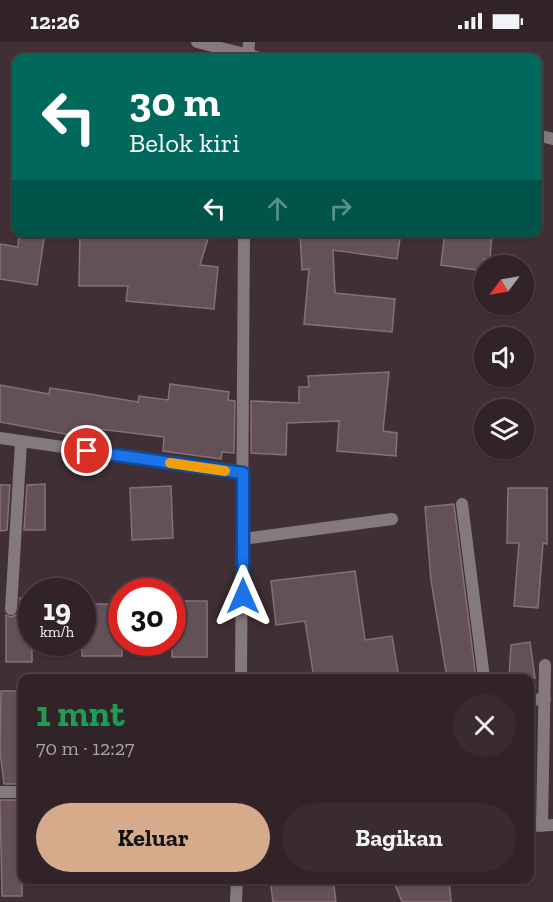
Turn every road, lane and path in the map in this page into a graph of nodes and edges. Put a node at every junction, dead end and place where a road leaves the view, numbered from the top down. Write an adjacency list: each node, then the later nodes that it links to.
1 (197, 42): 2 (street)
2 (241, 54)
3 (244, 237): 6 (street)
4 (0, 438): 5 (street)
5 (21, 442): 6 (street); 10 (street)
6 (243, 473): 9 (street)
7 (462, 504): 13 (street)
8 (392, 519): 9 (street)
9 (243, 539): 12 (street)
10 (11, 609)
11 (545, 664): 14 (street)
12 (241, 674)
13 (483, 674)
14 (545, 699): 15 (street); 18 (street)
15 (534, 700)
16 (0, 792): 17 (street)
17 (18, 792)
18 (542, 826)
19 (237, 884): 20 (street)
20 (236, 902)

